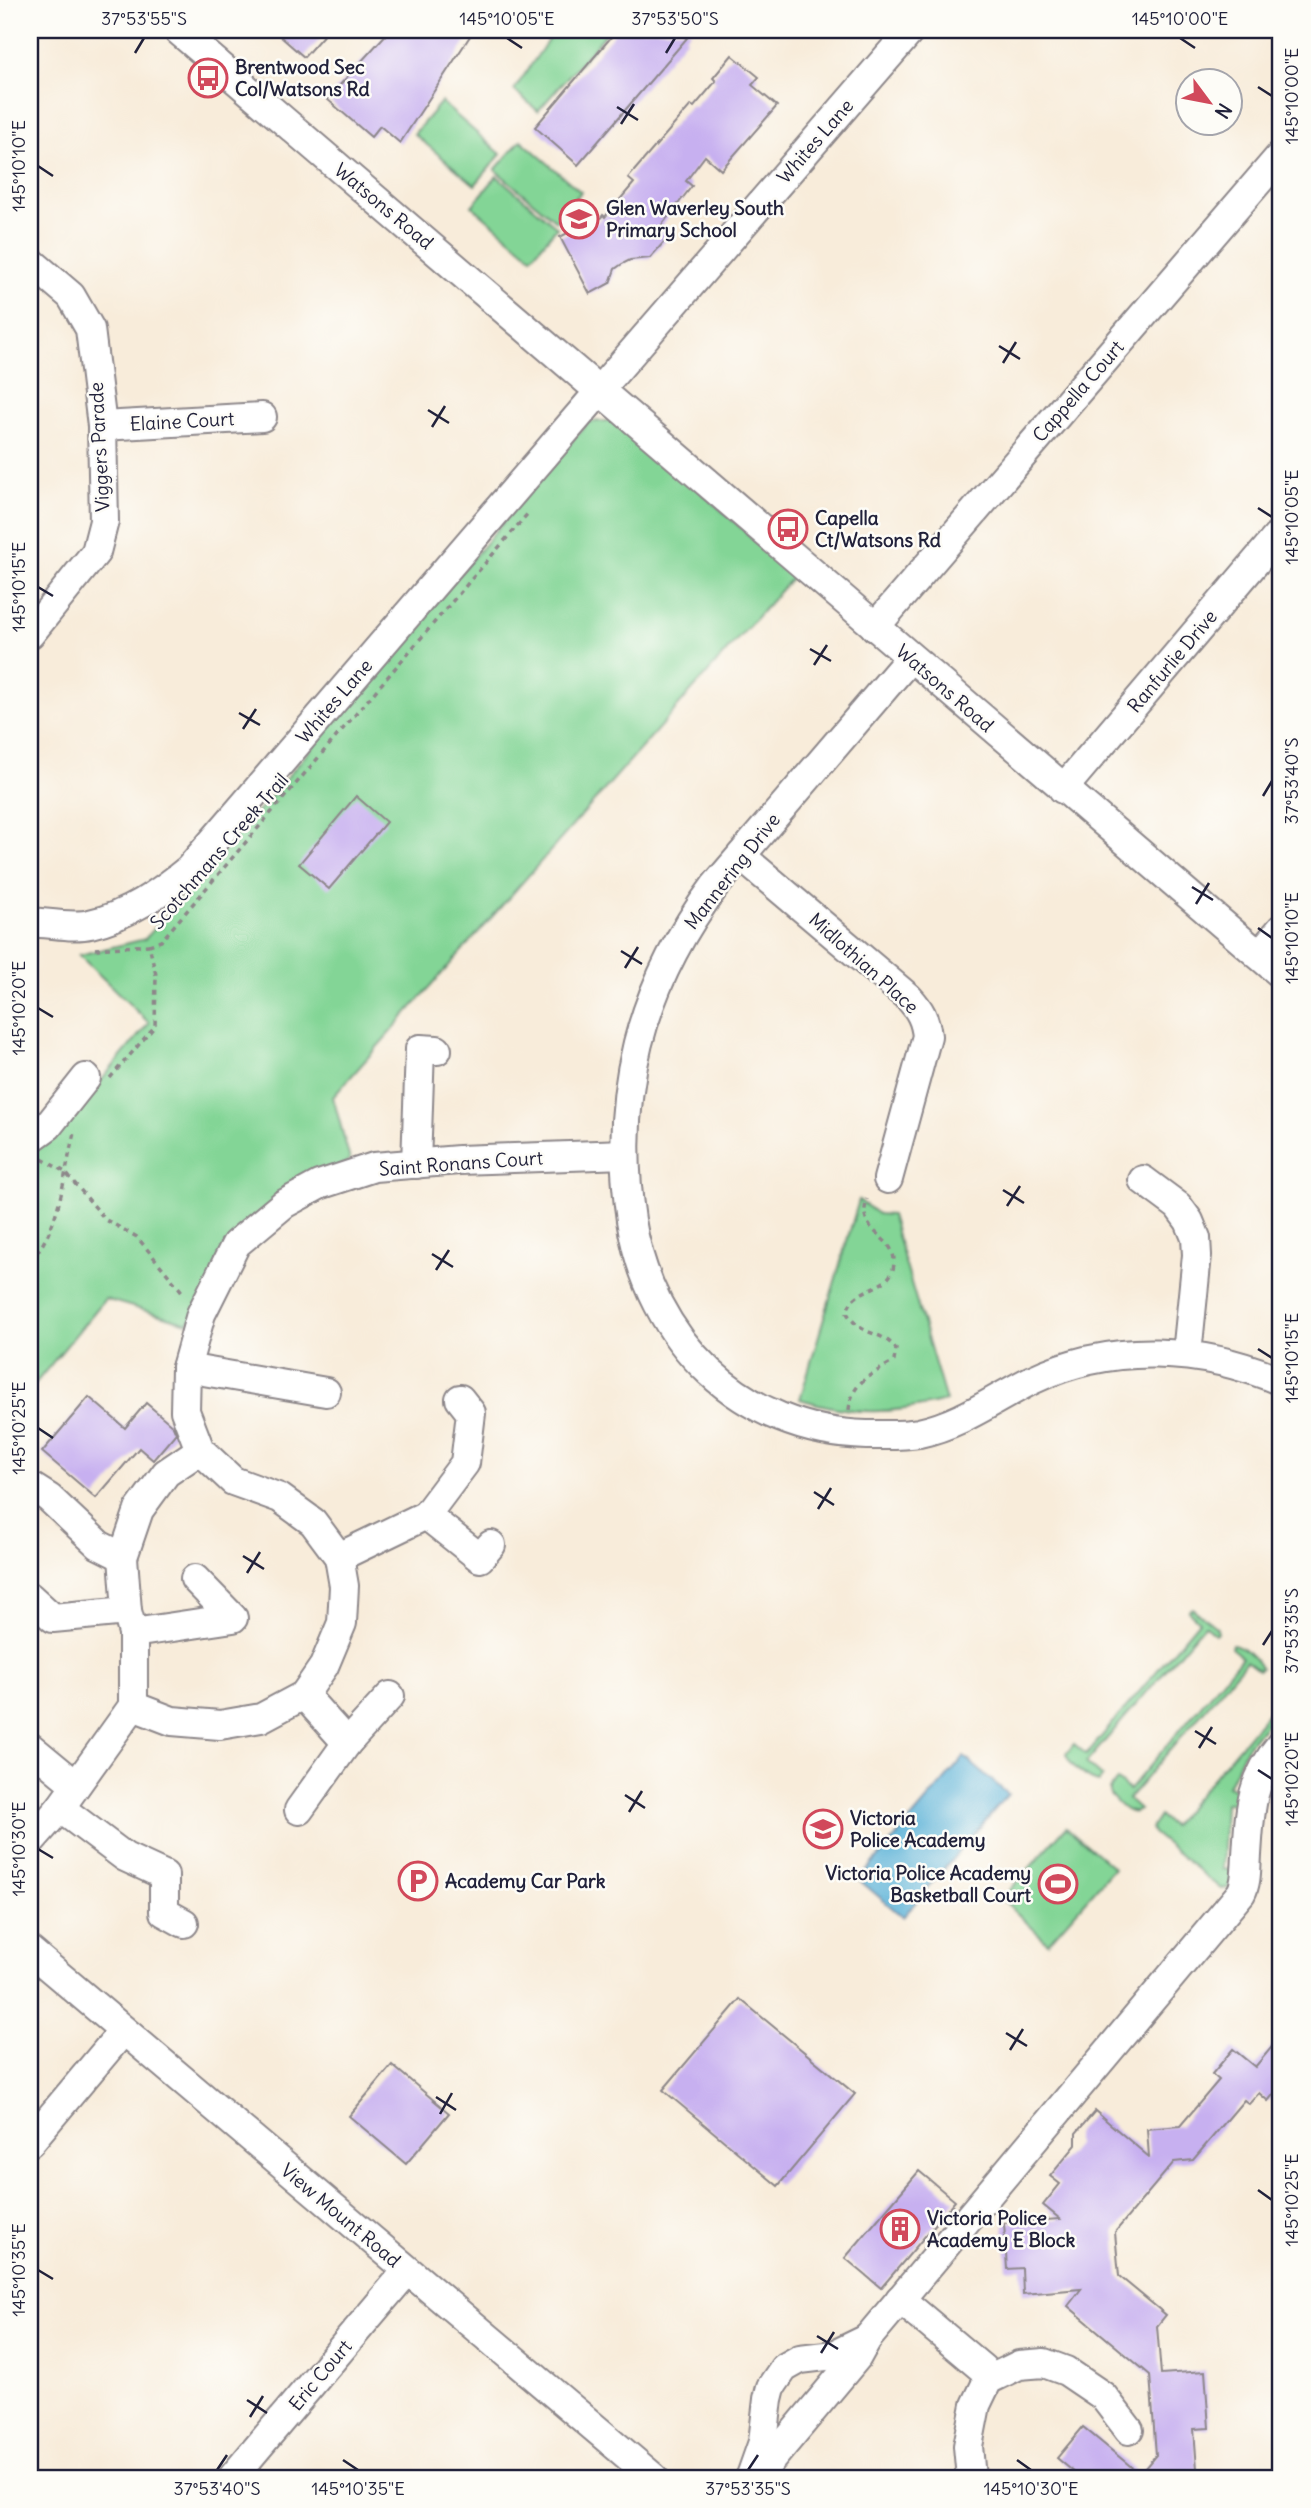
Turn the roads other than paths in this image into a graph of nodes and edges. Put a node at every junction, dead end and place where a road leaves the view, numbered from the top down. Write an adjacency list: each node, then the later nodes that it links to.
1 (178, 30): 5 (street, Watsons Road)
2 (911, 30): 5 (street, Whites Lane)
3 (1280, 158): 9 (street, Cappella Court)
4 (30, 261): 7 (street, Viggers Parade)
5 (601, 391): 9 (street, Watsons Road); 14 (street, Whites Lane)
6 (262, 416): 7 (street, Elaine Court)
7 (102, 426): 10 (street, Viggers Parade)
8 (1281, 532): 12 (street, Ranfurlie Drive)
9 (875, 627): 11 (street, Watsons Road)
10 (30, 634)
11 (910, 658): 12 (street, Watsons Road); 13 (street, Mannering Drive)
12 (1063, 789): 16 (street, Watsons Road)
13 (741, 856): 21 (street, Mannering Drive); 23 (street, Midlothian Place)
14 (30, 922)
15 (1281, 929): 16 (street)
16 (1259, 955): 17 (street, Watsons Road)
17 (1281, 974)
18 (437, 1050): 22 (street)
19 (95, 1081): 20 (street)
20 (33, 1147)
21 (625, 1154): 22 (street, Saint Ronans Court); 25 (street, Mannering Drive)
22 (416, 1164): 26 (street, Saint Ronans Court)
23 (888, 1179)
24 (1143, 1180): 25 (street)
25 (1187, 1354): 27 (street, Mannering Drive)
26 (186, 1368): 28 (street); 30 (street)
27 (1281, 1381)
28 (327, 1392)
29 (460, 1399): 32 (street)
30 (200, 1450): 34 (street); 35 (street)
31 (30, 1486): 35 (street)
32 (426, 1515): 33 (street); 34 (street)
33 (491, 1545)
34 (339, 1556): 39 (street)
35 (123, 1557): 38 (street)
36 (195, 1579): 38 (street)
37 (30, 1597): 38 (street)
38 (130, 1622): 41 (street)
39 (304, 1695): 41 (street); 42 (street)
40 (390, 1696): 42 (street)
41 (133, 1706): 45 (street)
42 (347, 1743): 46 (street)
43 (1281, 1744): 53 (street)
44 (30, 1747): 45 (street)
45 (68, 1797): 47 (street); 48 (street)
46 (299, 1810)
47 (30, 1842)
48 (184, 1923)
49 (30, 1951): 50 (street, View Mount Road)
50 (123, 2031): 51 (street); 52 (street, View Mount Road)
51 (30, 2142)
52 (408, 2271): 59 (street, Eric Court); 60 (street, View Mount Road)
53 (900, 2299): 54 (street); 56 (street)
54 (867, 2339): 55 (street); 57 (street)
55 (820, 2357): 57 (street); 61 (street)
56 (988, 2380): 58 (street); 62 (street)
57 (832, 2388): 61 (street)
58 (1129, 2430)
59 (232, 2478)
60 (654, 2478)
61 (750, 2478)
62 (971, 2478)

